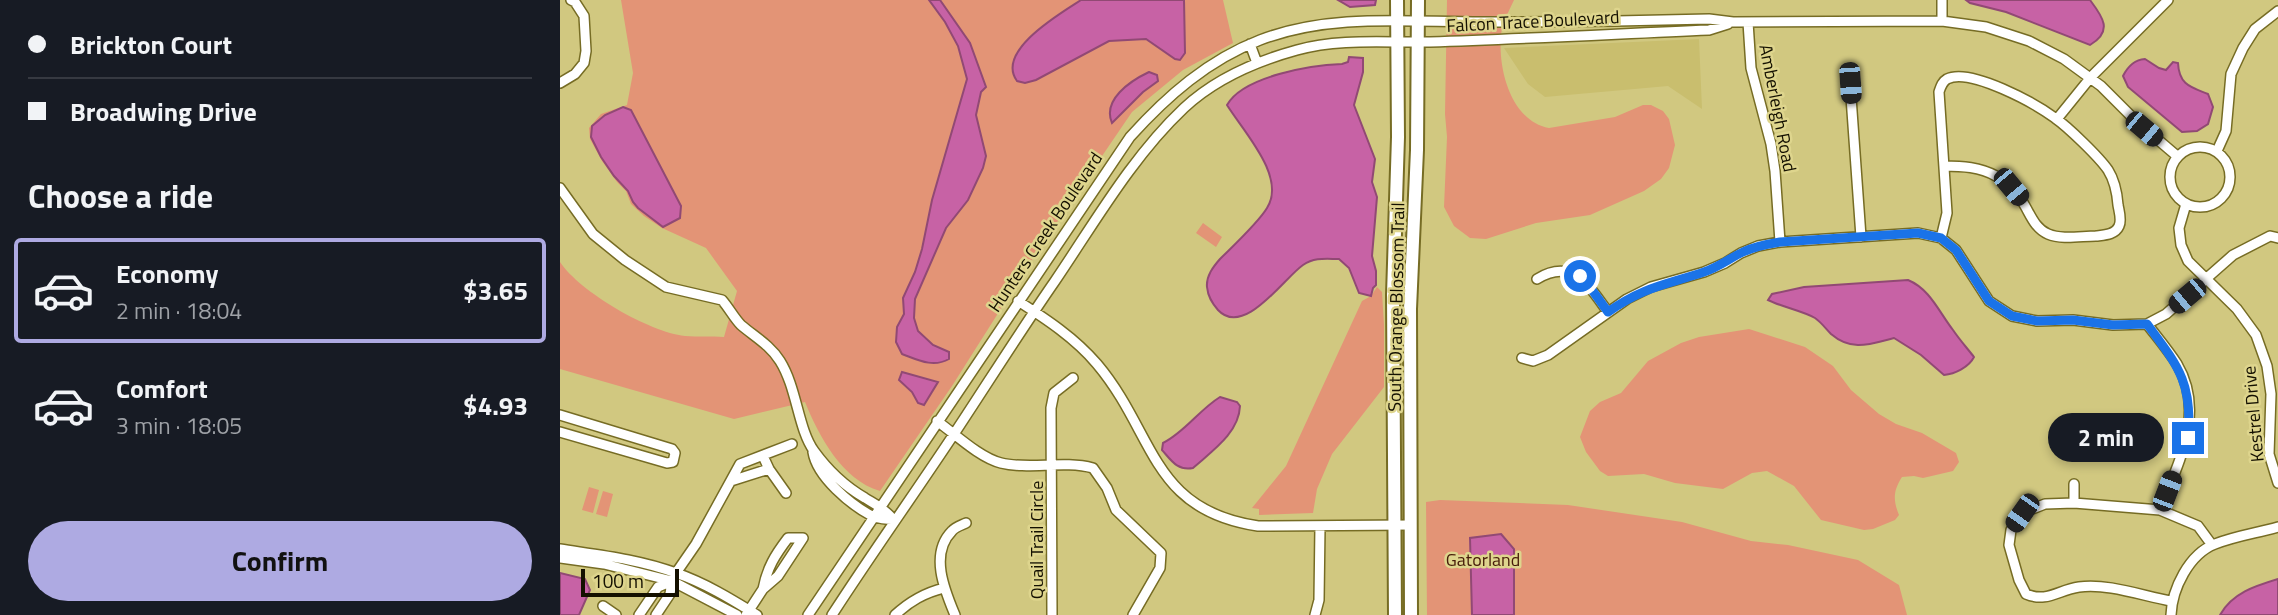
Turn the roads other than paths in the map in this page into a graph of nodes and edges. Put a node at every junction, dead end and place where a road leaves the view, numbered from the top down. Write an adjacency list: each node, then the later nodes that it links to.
1 (571, 0): 17 (street)
2 (1397, 0): 8 (main road, South Orange Blossom Trail)
3 (1418, 0): 9 (main road, South Orange Blossom Trail)
4 (1942, 0): 7 (street)
5 (2165, 1): 16 (street)
6 (2278, 11): 20 (street)
7 (1942, 20): 11 (street, Falcon Trace Boulevard); 16 (street, Falcon Trace Boulevard)
8 (1397, 22): 9 (street, Hunters Creek Boulevard); 12 (main road, South Orange Blossom Trail); 14 (street, Hunters Creek Boulevard)
9 (1418, 22): 10 (street, Falcon Trace Boulevard); 13 (main road, South Orange Blossom Trail)
10 (1733, 22): 11 (street, Falcon Trace Boulevard); 13 (street, Falcon Trace Boulevard)
11 (1748, 22): 28 (street, Amberleigh Road)
12 (1398, 42): 13 (street, Hunters Creek Boulevard); 15 (street, Hunters Creek Boulevard); 61 (main road, South Orange Blossom Trail)
13 (1418, 42): 59 (main road, South Orange Blossom Trail)
14 (1250, 44): 15 (street); 31 (street, Hunters Creek Boulevard)
15 (1257, 63): 32 (street, Hunters Creek Boulevard)
16 (2091, 78): 19 (street); 21 (street, Falcon Trace Boulevard)
17 (560, 83)
18 (1850, 83): 25 (street)
19 (2057, 119): 22 (street); 22 (street)
20 (2217, 150): 21 (street); 24 (street)
21 (2177, 156): 24 (street)
22 (1944, 166): 26 (street)
23 (560, 188): 45 (street)
24 (2186, 204): 30 (street, Kestrel Drive)
25 (1861, 237): 26 (street); 28 (street)
26 (1941, 238): 34 (street)
27 (2278, 238): 30 (street)
28 (1780, 242): 33 (street)
29 (1537, 279): 33 (street)
30 (2207, 279): 34 (street); 39 (street, Kestrel Drive)
31 (1018, 301): 32 (street); 38 (street, Hunters Creek Boulevard)
32 (1034, 311): 41 (street, Hunters Creek Boulevard); 60 (street)
33 (1608, 312): 35 (street)
34 (2147, 324): 55 (street)
35 (1522, 358)
36 (1073, 378): 47 (street)
37 (562, 416): 40 (street); 42 (street)
38 (937, 421): 41 (street, Quail Trail Circle); 54 (street, Hunters Creek Boulevard)
39 (2274, 423): 50 (street, Kestrel Drive)
40 (560, 430): 44 (street)
41 (955, 433): 47 (street, Quail Trail Circle); 57 (street, Hunters Creek Boulevard)
42 (629, 436): 44 (street); 44 (street)
43 (792, 443): 46 (street)
44 (624, 450)
45 (813, 450): 54 (street); 56 (street)
46 (762, 456): 48 (street); 49 (street)
47 (1051, 464): 80 (street, Quail Trail Circle); 81 (street, Quail Trail Circle)
48 (769, 469): 49 (street); 52 (street)
49 (731, 481): 66 (street)
50 (2278, 483)
51 (2074, 484): 53 (street)
52 (786, 492)
53 (2074, 503): 55 (street); 69 (street)
54 (882, 506): 56 (street, Hunters Creek Boulevard); 57 (street)
55 (2160, 510): 63 (street)
56 (874, 517): 57 (street); 76 (street, Hunters Creek Boulevard)
57 (894, 520): 77 (street, Hunters Creek Boulevard)
58 (966, 523): 67 (street)
59 (1411, 525): 61 (street); 84 (main road, South Orange Blossom Trail)
60 (1320, 526): 61 (street); 82 (street)
61 (1394, 526): 83 (main road, South Orange Blossom Trail)
62 (2278, 527): 63 (street)
63 (2212, 545): 69 (street)
64 (560, 549): 66 (street)
65 (560, 558): 66 (street)
66 (674, 577): 71 (street); 73 (street); 74 (street); 75 (street)
67 (944, 588): 78 (street); 79 (street)
68 (763, 589): 68 (street); 71 (street)
69 (2171, 601): 85 (street)
70 (603, 606): 72 (street)
71 (751, 613)
72 (616, 615)
73 (639, 615)
74 (656, 615)
75 (737, 615)
76 (808, 615)
77 (832, 615)
78 (895, 615)
79 (955, 615)
80 (1052, 615)
81 (1133, 615)
82 (1315, 615)
83 (1395, 615)
84 (1412, 615)
85 (2171, 615)

